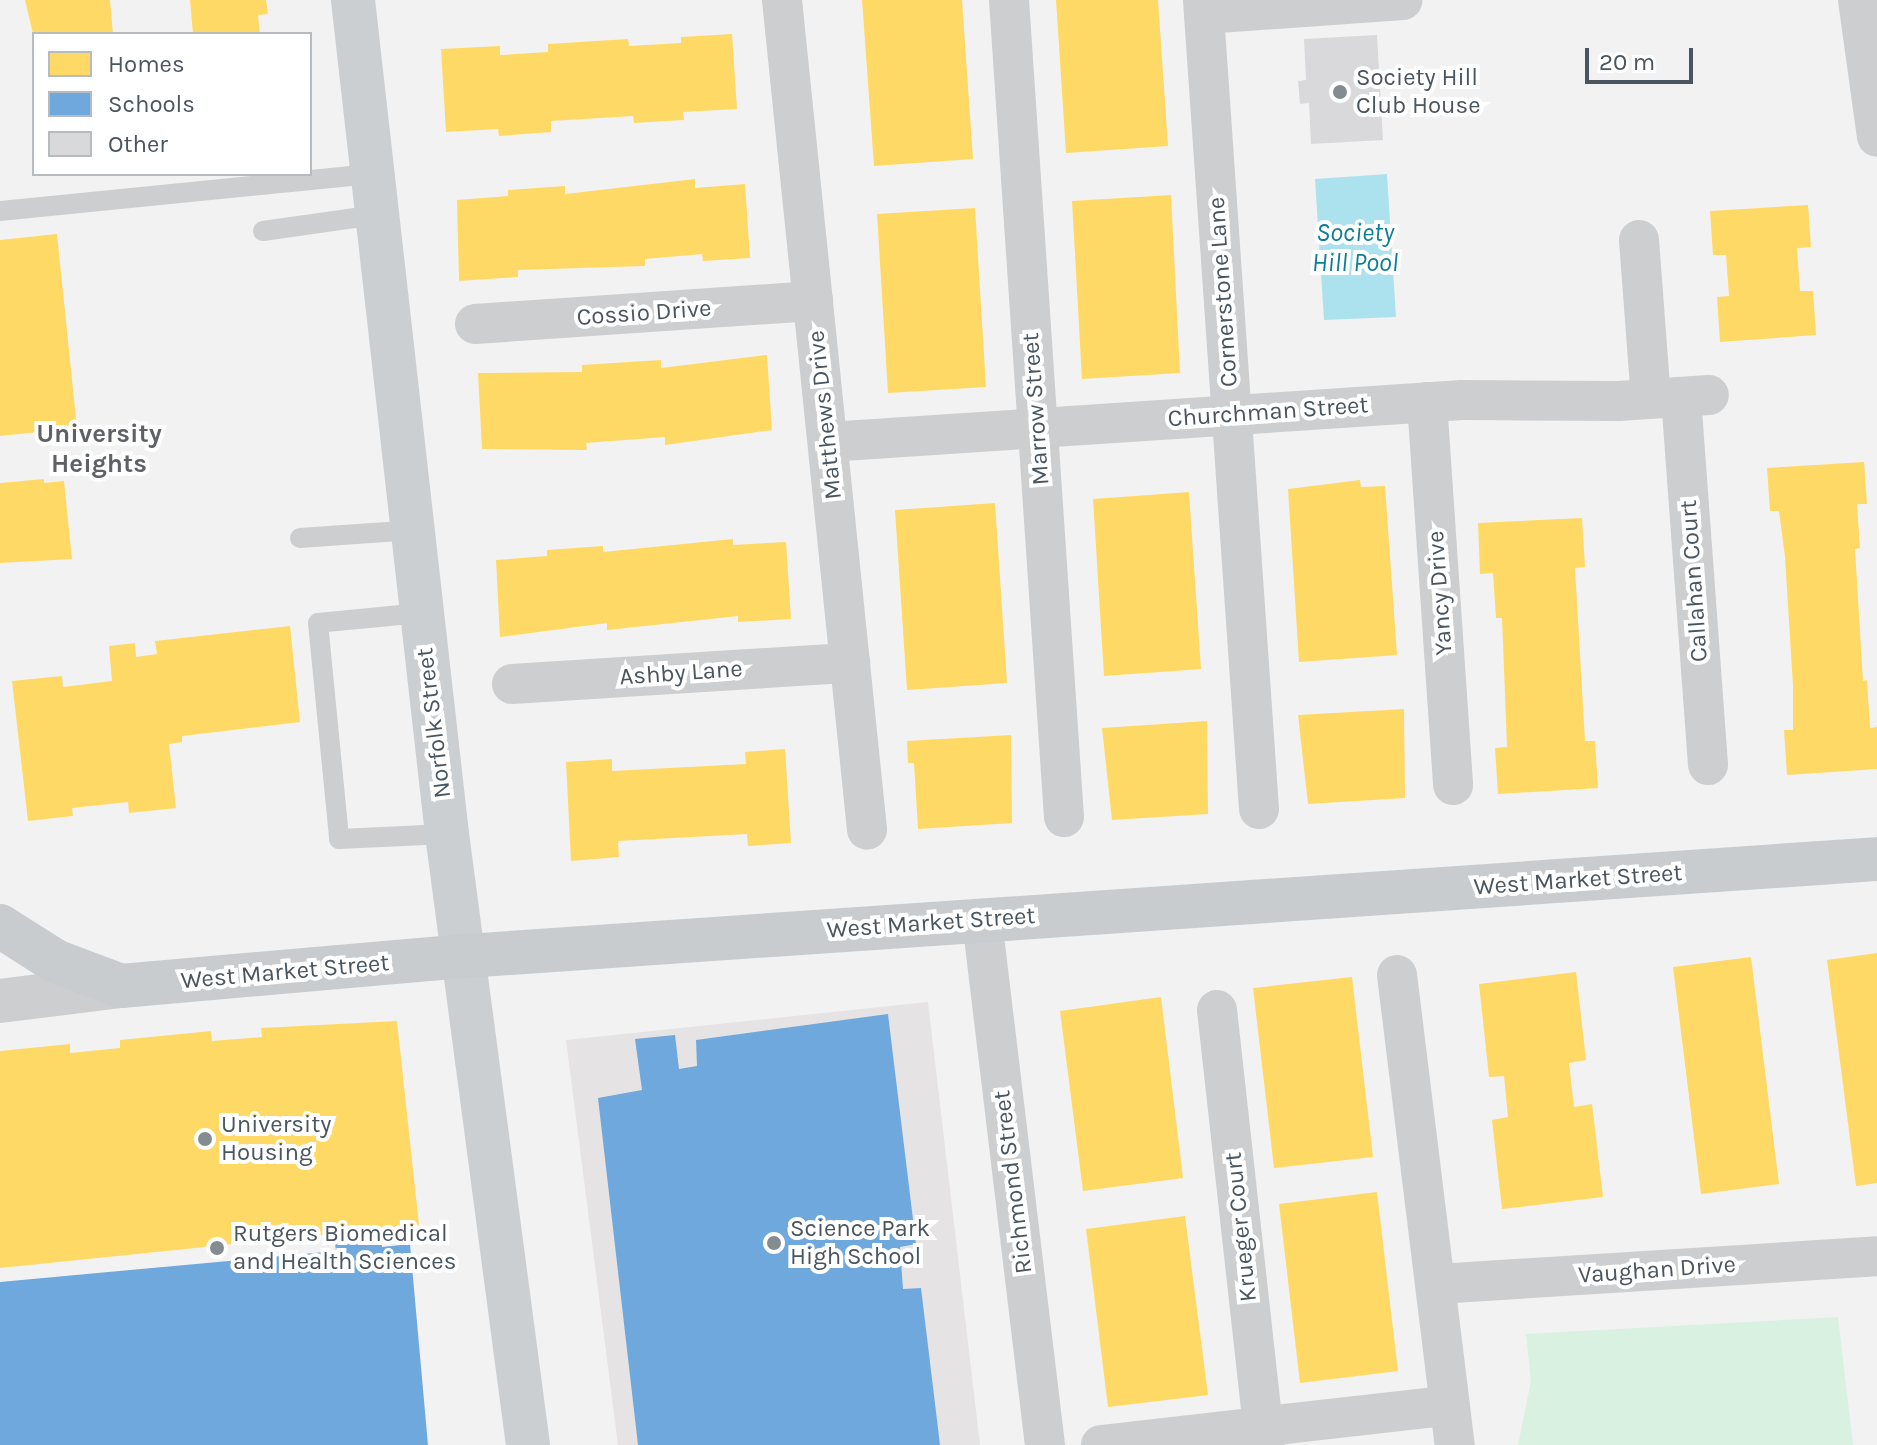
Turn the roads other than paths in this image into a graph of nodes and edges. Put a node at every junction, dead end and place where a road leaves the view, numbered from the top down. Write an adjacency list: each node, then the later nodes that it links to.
1 (353, 0): 9 (main road, Norfolk Street)
2 (782, 0): 13 (street, Matthews Drive)
3 (1009, 0): 18 (street, Marrow Street)
4 (1403, 0): 6 (street)
5 (1858, 0): 7 (street)
6 (1204, 7): 17 (street, Cornerstone Lane)
7 (1870, 42): 8 (street)
8 (1877, 137)
9 (373, 195): 10 (lane); 11 (lane); 20 (main road, Norfolk Street)
10 (0, 211)
11 (263, 231)
12 (1639, 240): 15 (street, Callahan Court)
13 (813, 301): 14 (street, Cossio Drive); 19 (street, Matthews Drive)
14 (475, 324)
15 (1680, 397): 16 (street, Churchman Street); 25 (street, Callahan Court)
16 (1427, 402): 17 (street, Churchman Street); 26 (street, Yancy Drive)
17 (1232, 415): 18 (street, Churchman Street); 27 (street, Cornerstone Lane)
18 (1038, 428): 19 (street, Churchman Street); 28 (street, Marrow Street)
19 (828, 442): 23 (street, Matthews Drive)
20 (413, 530): 21 (lane); 22 (main road, Norfolk Street)
21 (300, 538)
22 (421, 613): 30 (main road, Norfolk Street); 30 (lane)
23 (850, 663): 24 (street, Ashby Lane); 29 (street, Matthews Drive)
24 (512, 684)
25 (1708, 765)
26 (1453, 785)
27 (1259, 809)
28 (1064, 817)
29 (867, 830)
30 (447, 834): 34 (main road, Norfolk Street)
31 (1877, 859): 32 (main road, West Market Street)
32 (982, 920): 34 (main road, West Market Street); 44 (street, Richmond Street)
33 (0, 926): 36 (main road, West Market Street)
34 (466, 956): 36 (main road, West Market Street); 43 (main road, Norfolk Street)
35 (1397, 975): 40 (street)
36 (121, 986): 37 (street)
37 (0, 1001)
38 (1217, 1010): 42 (street, Krueger Court)
39 (1877, 1256): 40 (street, Vaughan Drive)
40 (1437, 1284): 41 (street)
41 (1450, 1405): 42 (street); 46 (street)
42 (1264, 1437): 45 (street)
43 (528, 1445)
44 (1045, 1445)
45 (1101, 1445)
46 (1455, 1445)

